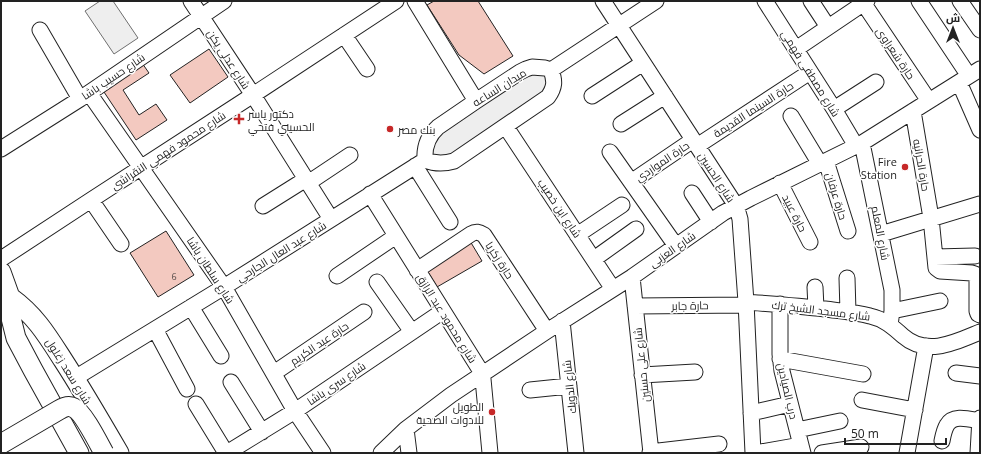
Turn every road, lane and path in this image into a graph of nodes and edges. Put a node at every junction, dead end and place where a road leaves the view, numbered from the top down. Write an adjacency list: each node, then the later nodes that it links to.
1 (191, 1): 12 (street, شارع عدلى يكن)
2 (224, 1): 12 (street, شارع حسيب باشا)
3 (396, 1): 17 (street, شارع محمود فهمي النقراشى)
4 (415, 1): 29 (street)
5 (603, 1): 13 (street, شارع الحسين)
6 (656, 1): 13 (street)
7 (765, 1): 18 (street, شارع مصطفى فهمي)
8 (811, 1): 14 (street)
9 (919, 1): 23 (street)
10 (960, 1): 16 (street)
11 (864, 2): 14 (street); 30 (street, حارة شعراوى)
12 (201, 16): 25 (street, شارع عدلى يكن); 26 (street, شارع حسيب باشا)
13 (619, 25): 19 (street, شارع الحسين); 21 (street)
14 (828, 27): 18 (street)
15 (40, 30): 26 (street, شارع سلطان باشا)
16 (980, 30)
17 (344, 35): 20 (street); 25 (street, شارع محمود فهمي النقراشى)
18 (796, 49): 22 (street, شارع مصطفى فهمي)
19 (644, 63): 27 (street); 28 (street, شارع الحسين)
20 (367, 69)
21 (551, 70): 29 (street, ميدان الساعه); 35 (street)
22 (810, 72): 31 (street, شارع مصطفى فهمي); 37 (street, حارة السينما القديمة)
23 (969, 76): 30 (street, شارع العزبى); 36 (street)
24 (876, 82): 31 (street)
25 (253, 95): 44 (street, شارع محمود فهمي النقراشى); 45 (street, شارع عدلى يكن)
26 (84, 96): 39 (street, شارع حسيب باشا); 44 (street, شارع سلطان باشا)
27 (592, 96)
28 (665, 96): 34 (street); 37 (street, شارع الحسين)
29 (476, 101): 43 (street, ميدان الساعه)
30 (929, 101): 32 (street, شارع العزبى)
31 (834, 109): 38 (street, شارع مصطفى فهمي)
32 (913, 111): 38 (street, شارع العزبى); 55 (street, حارة الحرانيه)
33 (791, 116): 42 (street, حارة عرفان)
34 (621, 124)
35 (506, 127): 43 (street); 62 (street, شارع ابن خصيب)
36 (980, 130)
37 (695, 143): 46 (street, حارة المواردي); 54 (street, شارع الحسين)
38 (859, 144): 42 (street, شارع العزبى); 61 (street, شارع المعلم)
39 (1, 150)
40 (610, 152): 46 (street, حارة المواردي)
41 (350, 154): 45 (street)
42 (823, 162): 47 (street, شارع العزبى); 60 (street, حارة عرفان)
43 (420, 163): 49 (street, شارع عبد العال الجارحي); 57 (street)
44 (142, 167): 50 (street, شارع محمود فهمي النقراشى); 77 (street, شارع سلطان باشا)
45 (307, 181): 53 (street); 56 (street, شارع عدلى يكن)
46 (631, 182): 66 (street, حارة المواردي)
47 (780, 183): 54 (street, شارع العزبى); 64 (street, حارة عبيد)
48 (692, 193): 58 (street)
49 (370, 194): 56 (street, شارع عبد العال الجارحي); 63 (street, شارع محمود عبد الرازق)
50 (91, 200): 65 (street); 70 (street, شارع محمود فهمي النقراشى)
51 (980, 204): 55 (street)
52 (622, 205): 62 (street)
53 (263, 206)
54 (736, 206): 58 (street, شارع العزبى); 82 (street, شارع الحسين)
55 (932, 218): 61 (street); 68 (street, حارة الحرانيه)
56 (331, 219): 77 (street, شارع عبد العال الجارحي)
57 (450, 222)
58 (711, 222): 66 (street, شارع العزبى)
59 (636, 228): 69 (street)
60 (848, 231)
61 (881, 234): 91 (street, شارع المعلم)
62 (578, 235): 69 (street, شارع ابن خصيب)
63 (396, 236): 71 (street, شارع محمود عبد الرازق); 73 (street)
64 (810, 242)
65 (121, 244)
66 (676, 246): 74 (street, شارع العزبى)
67 (975, 256): 68 (street)
68 (935, 257): 90 (street)
69 (594, 258): 79 (street, شارع ابن خصيب)
70 (1, 259)
71 (417, 270): 87 (street, شارع محمود عبد الرازق); 94 (street, حارة زكريا)
72 (1, 272): 80 (main road, شارع سعد زغلول)
73 (337, 276)
74 (632, 277): 79 (street, شارع العزبى); 84 (street, شارع على حسنين)
75 (847, 278): 89 (street)
76 (377, 282): 95 (street)
77 (224, 287): 85 (street, شارع عبد العال الجارحي); 101 (street, شارع سلطان باشا)
78 (815, 287): 86 (street)
79 (613, 289): 92 (street, شارع العزبى)
80 (10, 297): 107 (main road, شارع سعد زغلول); 129 (main road, شارع سعد زغلول)
81 (940, 301): 91 (street)
82 (746, 303): 83 (street, شارع مسجد الشيخ ترك); 84 (street, حارة جابر); 117 (street, شارع الحسين)
83 (780, 304): 86 (street, شارع مسجد الشيخ ترك); 99 (street, درب الصيادين)
84 (635, 306): 105 (street, شارع على حسنين)
85 (191, 307): 93 (street, شارع عبد العال الجارحي); 98 (street)
86 (816, 308): 89 (street, شارع مسجد الشيخ ترك)
87 (443, 310): 95 (street, شارع سرى باشا); 104 (street, شارع محمود عبد الرازق)
88 (364, 312): 101 (street, حارة عبد الكريم)
89 (848, 312): 91 (street, شارع مسجد الشيخ ترك)
90 (980, 315)
91 (891, 318): 97 (street, شارع مسجد الشيخ ترك)
92 (562, 321): 94 (street, شارع العزبى); 109 (street, شارع الدويك)
93 (155, 329): 107 (street, شارع عبد العال الجارحي); 110 (street)
94 (547, 331): 104 (street, شارع العزبى)
95 (412, 332): 116 (street, شارع سرى باشا)
96 (980, 332): 97 (street, شارع مسجد الشيخ ترك)
97 (926, 346): 115 (street)
98 (222, 356)
99 (780, 359): 103 (street); 114 (street, درب الصيادين)
100 (695, 372): 105 (street)
101 (274, 373): 116 (street, شارع سلطان باشا)
102 (956, 373): 106 (street)
103 (864, 374)
104 (482, 375): 120 (street, شارع العزبى); 136 (street, شارع محمود عبد الرازق)
105 (642, 375): 128 (street, شارع على حسنين)
106 (980, 376)
107 (75, 378): 131 (main road, شارع سعد زغلول)
108 (231, 382): 122 (street)
109 (568, 386): 111 (street); 137 (street, شارع الدويك)
110 (188, 389)
111 (530, 390)
112 (862, 400): 115 (street)
113 (196, 404): 132 (street)
114 (790, 404): 117 (street); 121 (street, درب الصيادين)
115 (915, 410): 140 (street)
116 (295, 411): 122 (street, شارع سرى باشا); 133 (street, شارع سلطان باشا)
117 (751, 413): 138 (street, شارع الحسين)
118 (980, 419): 123 (street); 141 (street)
119 (840, 422): 121 (street)
120 (406, 429): 134 (street, شارع العزبى); 135 (street)
121 (797, 430): 127 (street, درب الصيادين)
122 (262, 432): 132 (street, شارع سرى باشا)
123 (942, 440)
124 (1, 444): 130 (main road, bridge)
125 (719, 444): 128 (street)
126 (861, 448): 139 (street)
127 (802, 449): 138 (street)
128 (650, 452)
129 (79, 453)
130 (104, 453)
131 (119, 453)
132 (226, 453)
133 (323, 453)
134 (380, 453)
135 (409, 453)
136 (490, 453)
137 (576, 453)
138 (754, 453)
139 (822, 453)
140 (907, 453)
141 (978, 453)

